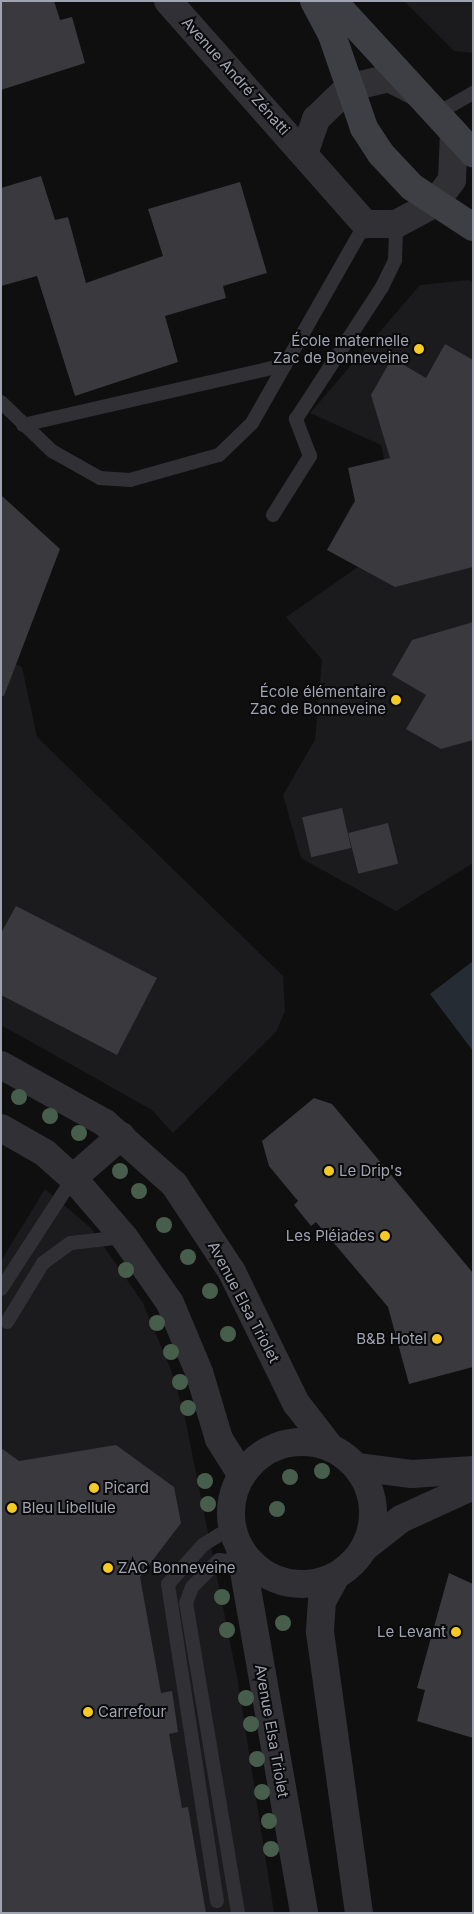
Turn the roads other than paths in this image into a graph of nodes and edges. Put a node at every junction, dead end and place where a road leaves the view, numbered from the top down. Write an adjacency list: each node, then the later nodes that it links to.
1 (168, 1): 8 (street, Avenue André Zénatti)
2 (314, 1): 4 (street)
3 (333, 1): 5 (street)
4 (348, 88): 5 (street); 8 (street, Avenue André Zénatti); 10 (street)
5 (415, 91): 7 (street)
6 (473, 93): 7 (lane)
7 (445, 123): 9 (street); 10 (street)
8 (305, 151): 11 (street, Avenue André Zénatti)
9 (473, 153)
10 (434, 204): 12 (street); 13 (street)
11 (365, 224): 12 (street); 14 (lane)
12 (396, 224): 17 (lane)
13 (473, 227)
14 (285, 366): 16 (lane); 16 (lane)
15 (1, 402): 16 (lane)
16 (22, 425)
17 (273, 515)
18 (1, 1065): 20 (street, Avenue Elsa Triolet)
19 (1, 1128): 21 (street)
20 (121, 1136): 21 (street); 25 (street, Avenue Elsa Triolet)
21 (72, 1178): 22 (street); 23 (lane)
22 (124, 1237): 24 (lane); 28 (street)
23 (1, 1289)
24 (7, 1322)
25 (330, 1446): 26 (street); 28 (street)
26 (357, 1466): 27 (street); 31 (street)
27 (473, 1470)
28 (241, 1474): 30 (street)
29 (473, 1486): 31 (street)
30 (238, 1546): 32 (street); 33 (lane); 34 (lane); 35 (street, Avenue Elsa Triolet)
31 (364, 1548): 32 (street)
32 (336, 1576): 36 (street)
33 (217, 1901)
34 (238, 1913)
35 (304, 1913)
36 (359, 1913)

